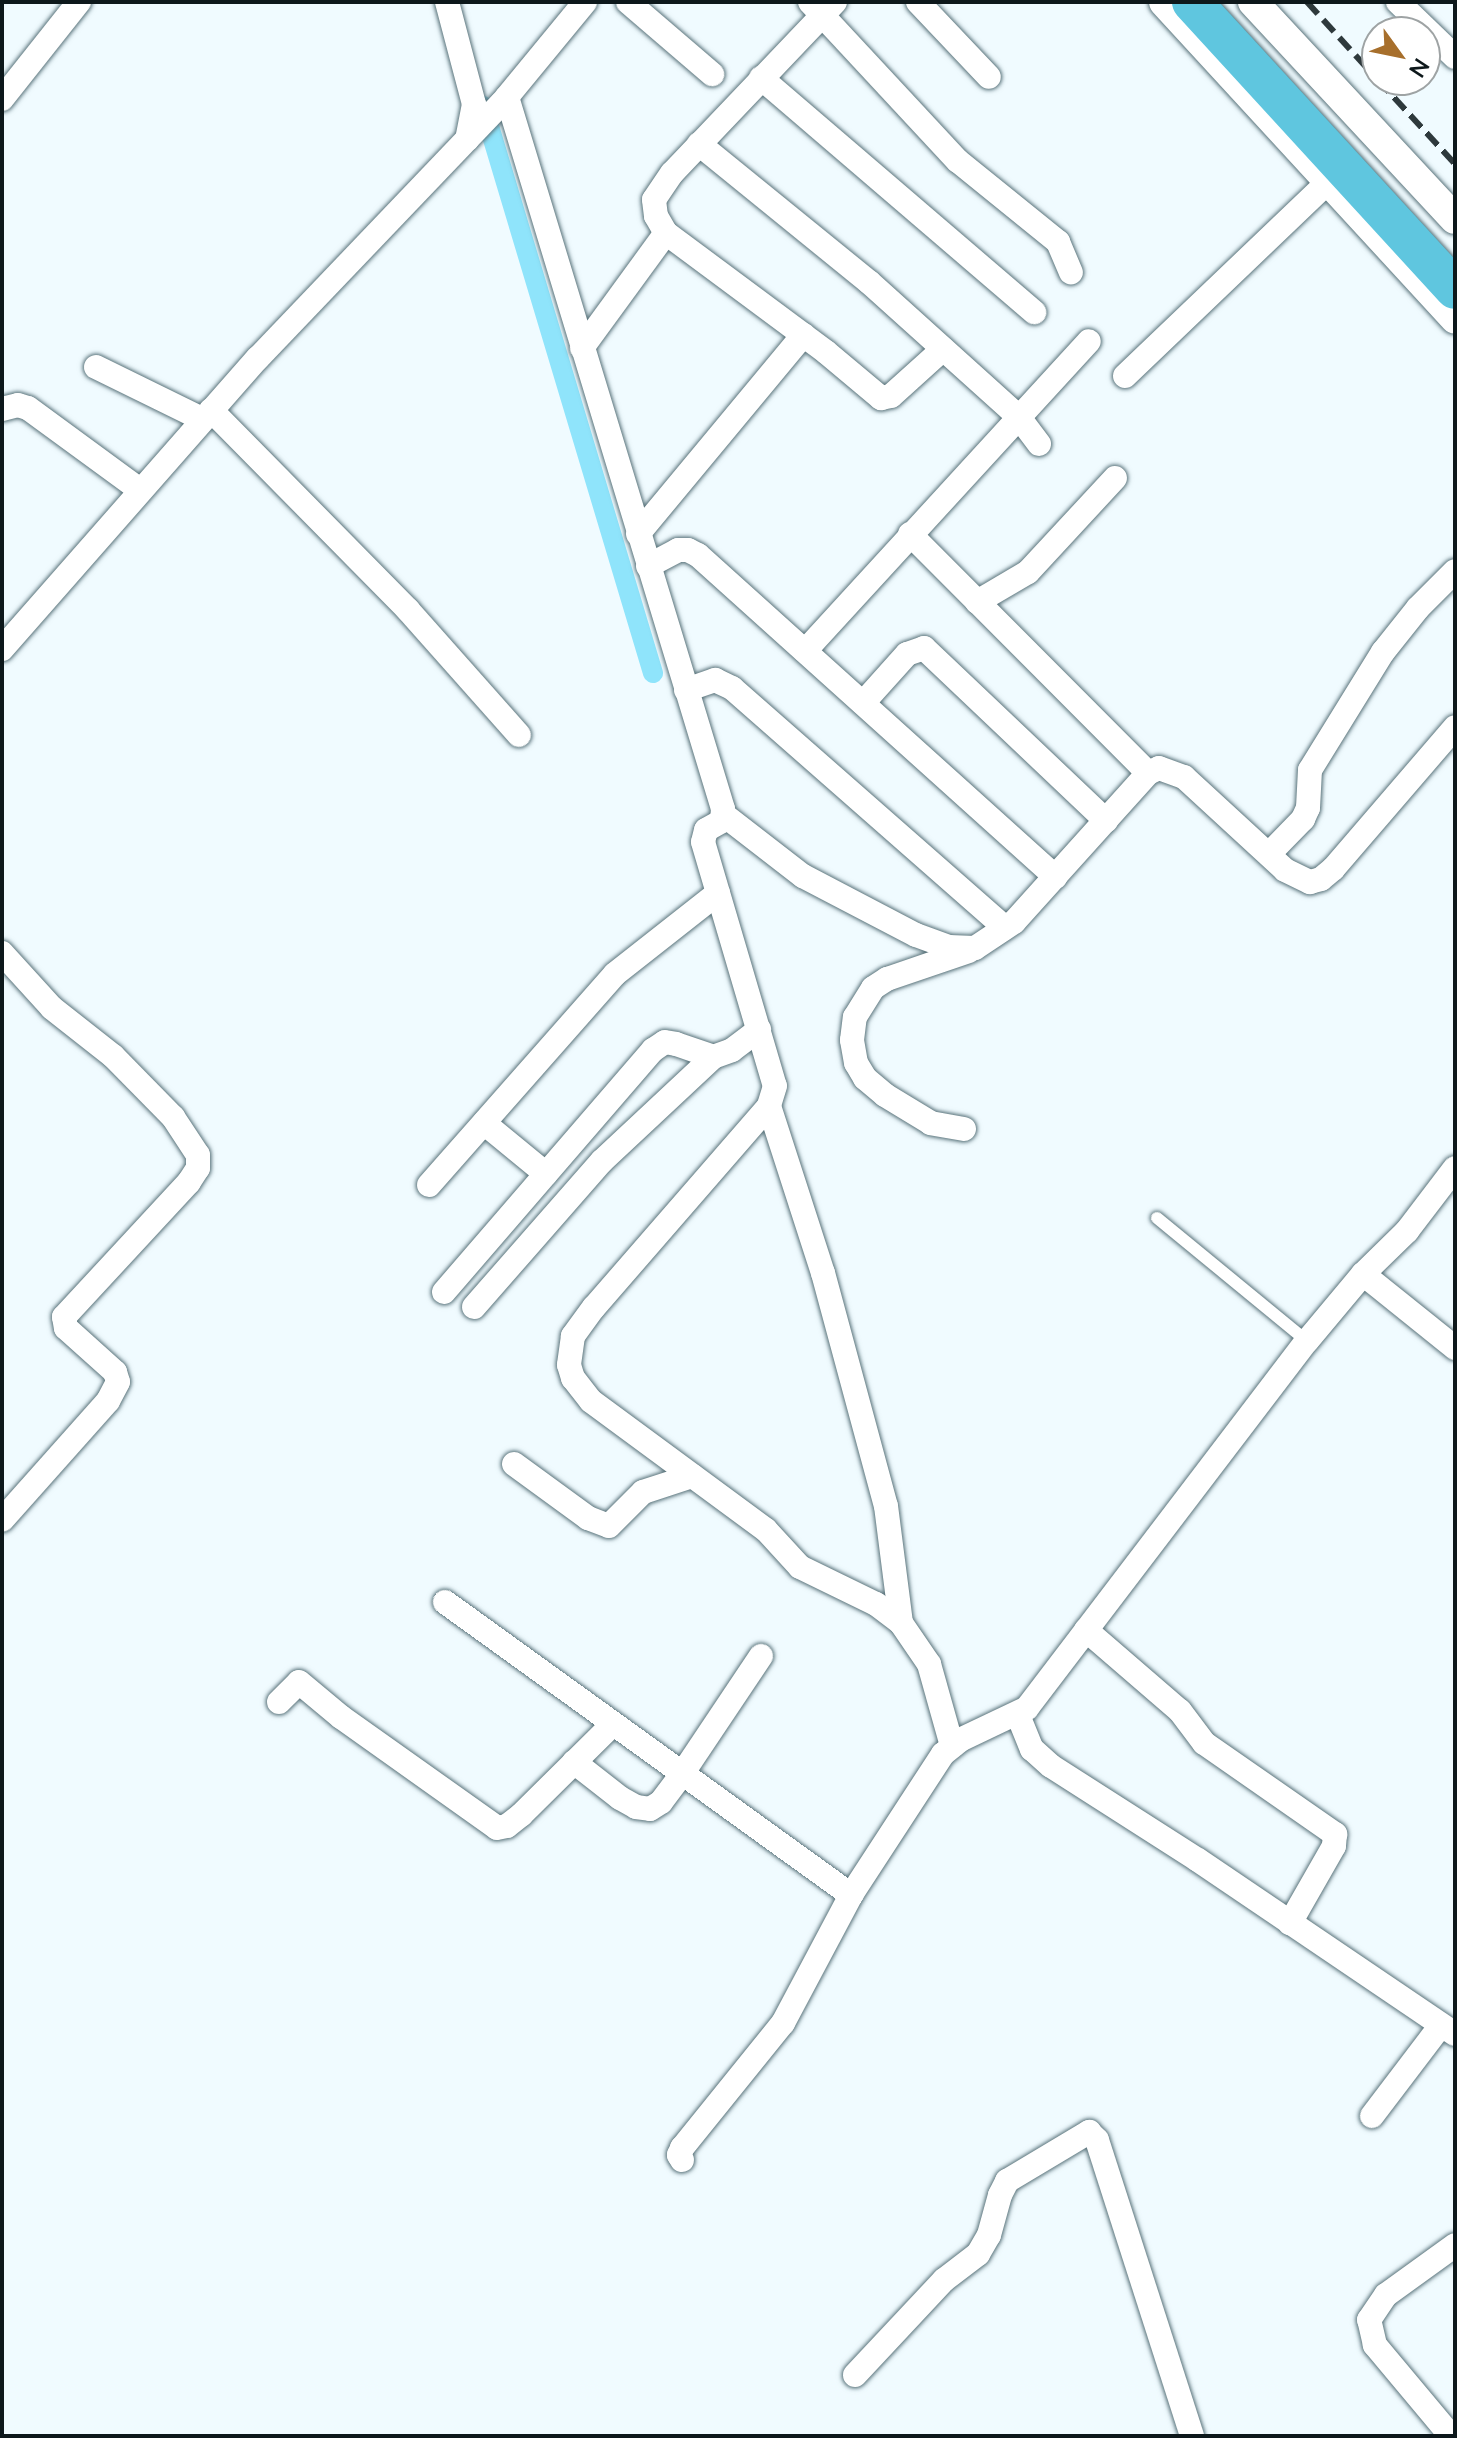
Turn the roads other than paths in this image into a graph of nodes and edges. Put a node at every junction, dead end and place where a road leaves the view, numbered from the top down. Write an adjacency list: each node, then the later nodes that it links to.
1 (79, 2): 16 (street)
2 (447, 2): 18 (street)
3 (585, 2): 17 (street)
4 (628, 2): 13 (street)
5 (918, 2): 14 (street)
6 (1164, 2): 20 (street)
7 (1192, 2): 25 (highway)
8 (1225, 2): 23 (highway)
9 (1253, 2): 21 (street)
10 (1398, 2): 12 (street)
11 (822, 6): 15 (street); 24 (street)
12 (1455, 57)
13 (712, 74)
14 (989, 77)
15 (761, 78): 19 (street); 26 (street)
16 (2, 99)
17 (504, 100): 18 (street); 30 (street)
18 (471, 135): 35 (street)
19 (699, 144): 22 (street); 31 (street)
20 (1329, 181): 27 (street); 33 (street)
21 (1455, 219)
22 (666, 233): 28 (street); 30 (street)
23 (1455, 249)
24 (1071, 272)
25 (1455, 289)
26 (1034, 312)
27 (1455, 319)
28 (803, 335): 31 (street); 40 (street)
29 (1089, 341): 36 (street)
30 (582, 348): 40 (street)
31 (943, 349): 36 (street)
32 (96, 367): 35 (street)
33 (1125, 376)
34 (2, 409): 39 (street)
35 (206, 415): 39 (street); 50 (street)
36 (1018, 416): 37 (street); 41 (street)
37 (1039, 444)
38 (1115, 478): 44 (street)
39 (140, 490): 45 (street)
40 (638, 534): 42 (street)
41 (910, 534): 44 (street); 46 (street)
42 (648, 566): 46 (street); 47 (street)
43 (1455, 571): 54 (street)
44 (977, 602): 51 (street)
45 (2, 649)
46 (805, 651): 48 (street)
47 (686, 690): 53 (street); 57 (street)
48 (863, 703): 52 (street); 55 (street)
49 (1455, 727): 54 (street)
50 (519, 735)
51 (1148, 773): 52 (street); 54 (street)
52 (1106, 821): 55 (street)
53 (716, 823): 56 (street); 58 (street)
54 (1269, 854)
55 (1055, 877): 57 (street)
56 (718, 893): 60 (street); 63 (street)
57 (1005, 928): 58 (street)
58 (975, 948): 64 (street)
59 (2, 953): 76 (street)
60 (759, 1030): 61 (street); 62 (street)
61 (713, 1057): 66 (street); 71 (street)
62 (769, 1106): 75 (street); 78 (street)
63 (484, 1123): 66 (street); 67 (street)
64 (964, 1129)
65 (1455, 1168): 69 (street)
66 (546, 1174): 70 (street)
67 (429, 1185)
68 (1157, 1218): 72 (lane)
69 (1363, 1274): 72 (street); 73 (street)
70 (444, 1292)
71 (474, 1307)
72 (1307, 1341): 79 (street)
73 (1455, 1348)
74 (514, 1464): 75 (street)
75 (692, 1476): 78 (street)
76 (2, 1520)
77 (445, 1602): 83 (street)
78 (901, 1623): 84 (street)
79 (1086, 1630): 82 (street); 88 (street)
80 (761, 1656): 86 (street)
81 (279, 1702): 85 (street)
82 (1018, 1715): 84 (street); 88 (street)
83 (613, 1724): 85 (street); 86 (street)
84 (952, 1746): 87 (street)
85 (574, 1762): 86 (street)
86 (682, 1774): 87 (street)
87 (851, 1895): 91 (street)
88 (1290, 1923): 89 (street)
89 (1448, 2030): 90 (street)
90 (1372, 2116)
91 (682, 2160)
92 (1455, 2245): 95 (street)
93 (855, 2375): 94 (street)
94 (1192, 2436)
95 (1451, 2436)

